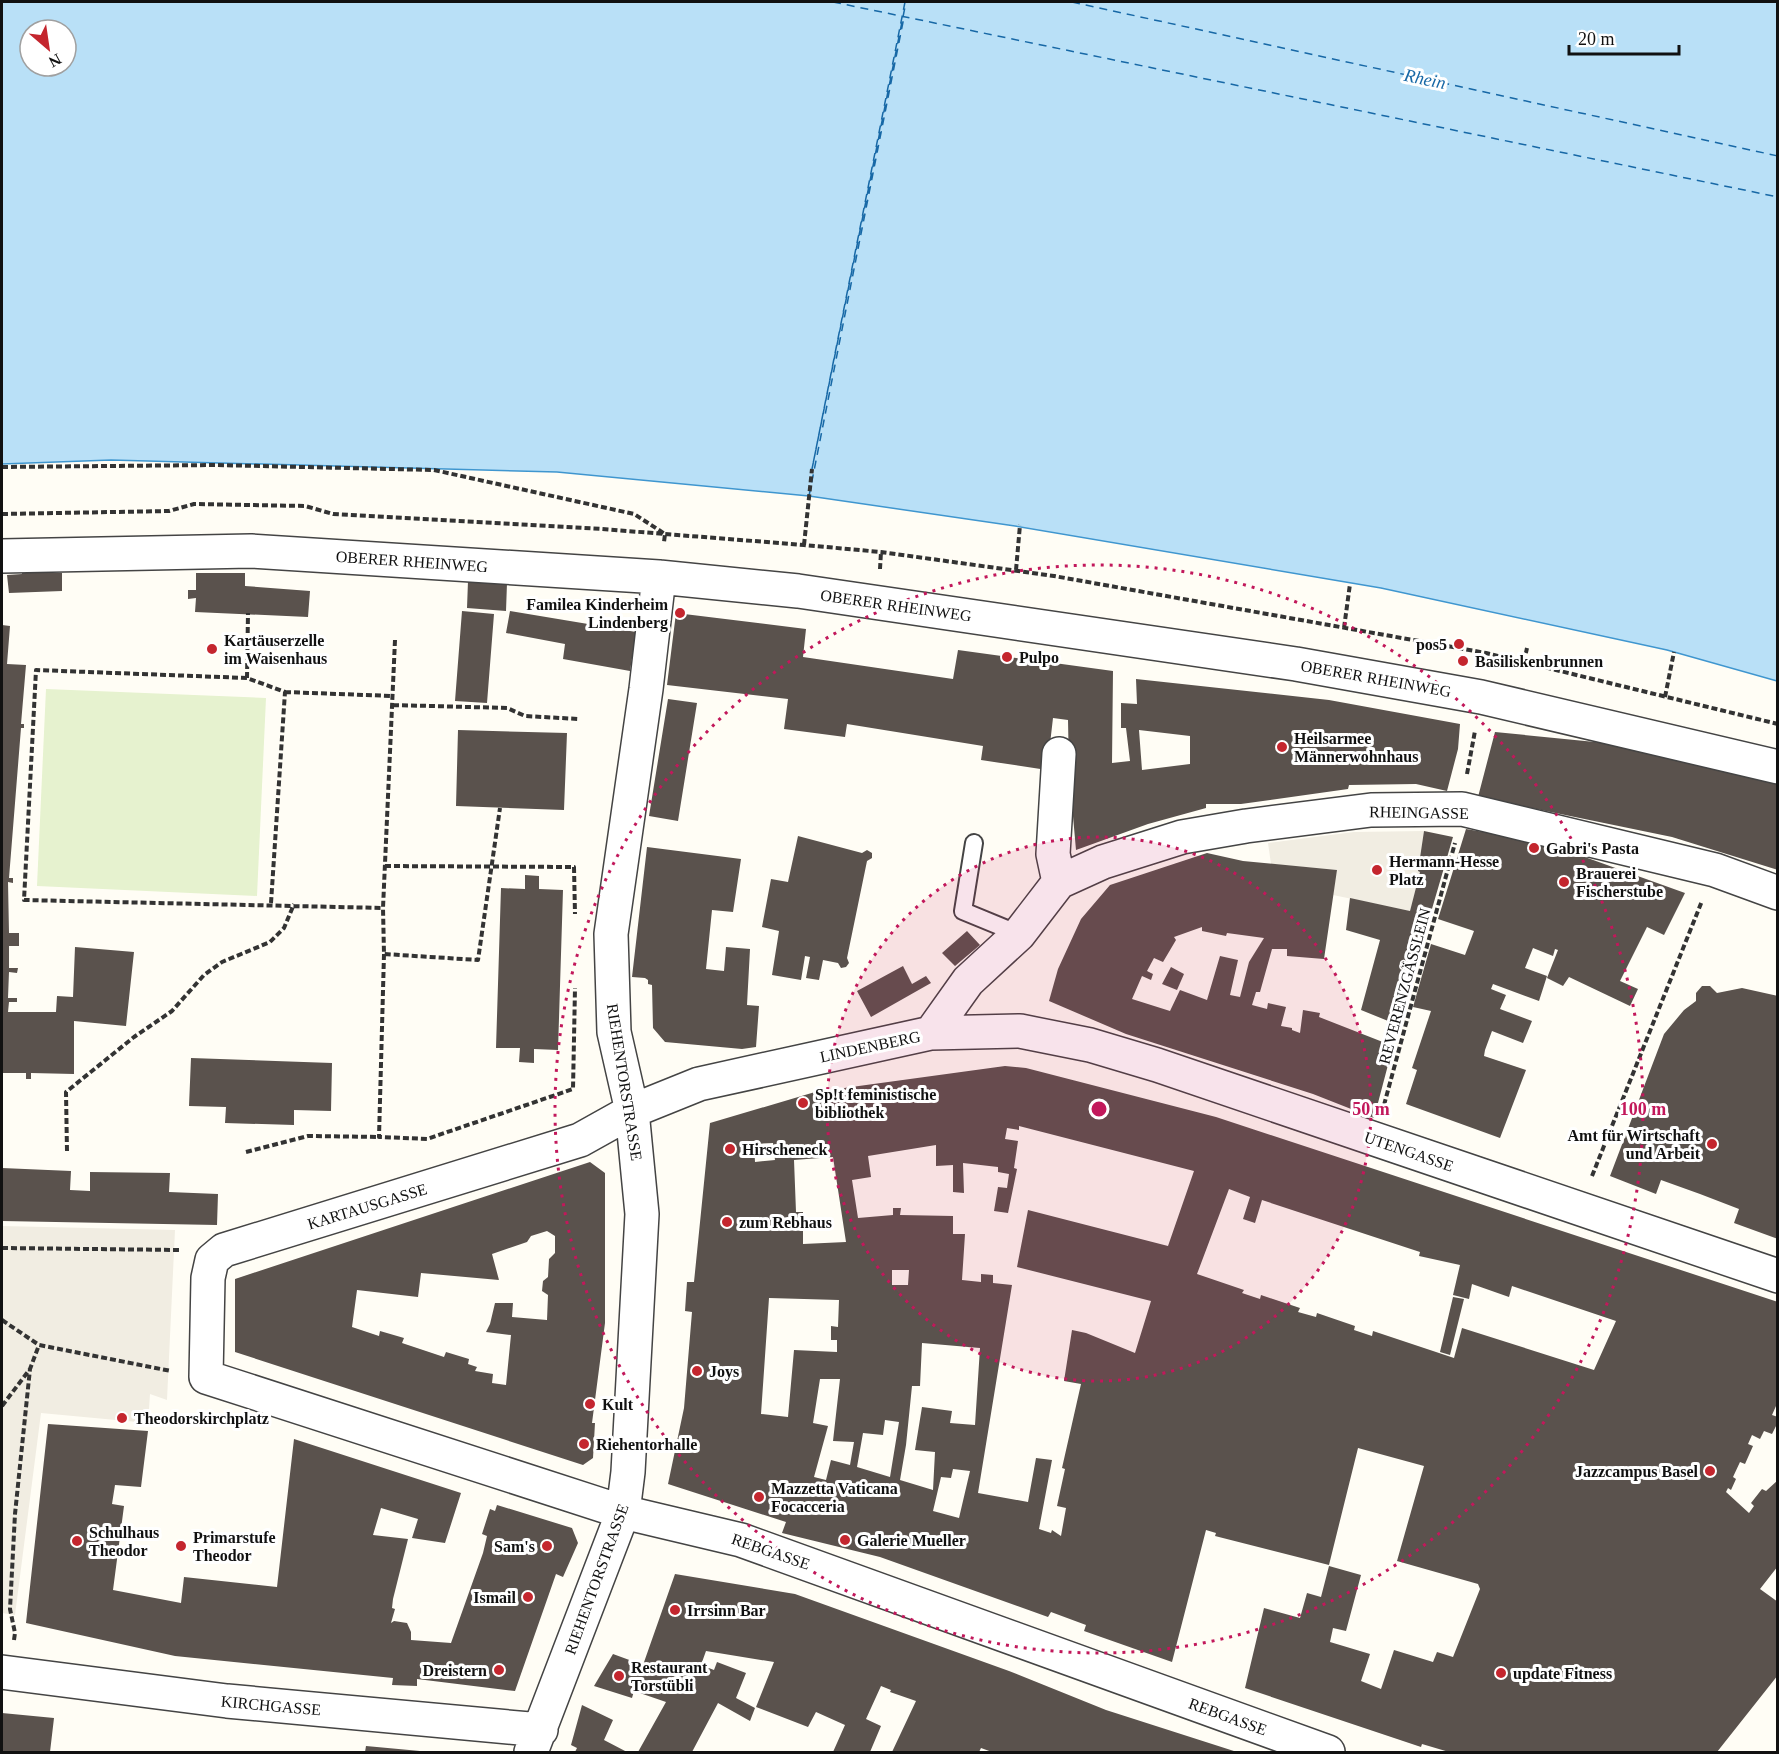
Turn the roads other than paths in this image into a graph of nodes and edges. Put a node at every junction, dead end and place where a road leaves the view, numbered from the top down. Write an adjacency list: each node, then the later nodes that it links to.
1 (2, 556): 2 (street, OBERER RHEINWEG)
2 (659, 577): 4 (street, OBERER RHEINWEG); 10 (street, RIEHENTORSTRASSE)
3 (1059, 753): 6 (street)
4 (1778, 767)
5 (974, 843): 8 (lane)
6 (1059, 882): 7 (street, RHEINGASSE); 8 (street, LINDENBERG)
7 (1778, 893)
8 (1019, 934): 9 (street, LINDENBERG)
9 (931, 1033): 10 (street, LINDENBERG); 11 (street, UTENGASSE)
10 (632, 1111): 12 (street, KARTAUSGASSE); 13 (street, RIEHENTORSTRASSE)
11 (1778, 1276)
12 (206, 1377): 13 (street, REBGASSE)
13 (623, 1512): 15 (street, RIEHENTORSTRASSE); 16 (street, REBGASSE)
14 (5, 1672): 15 (street, KIRCHGASSE)
15 (536, 1741)
16 (1328, 1752)

